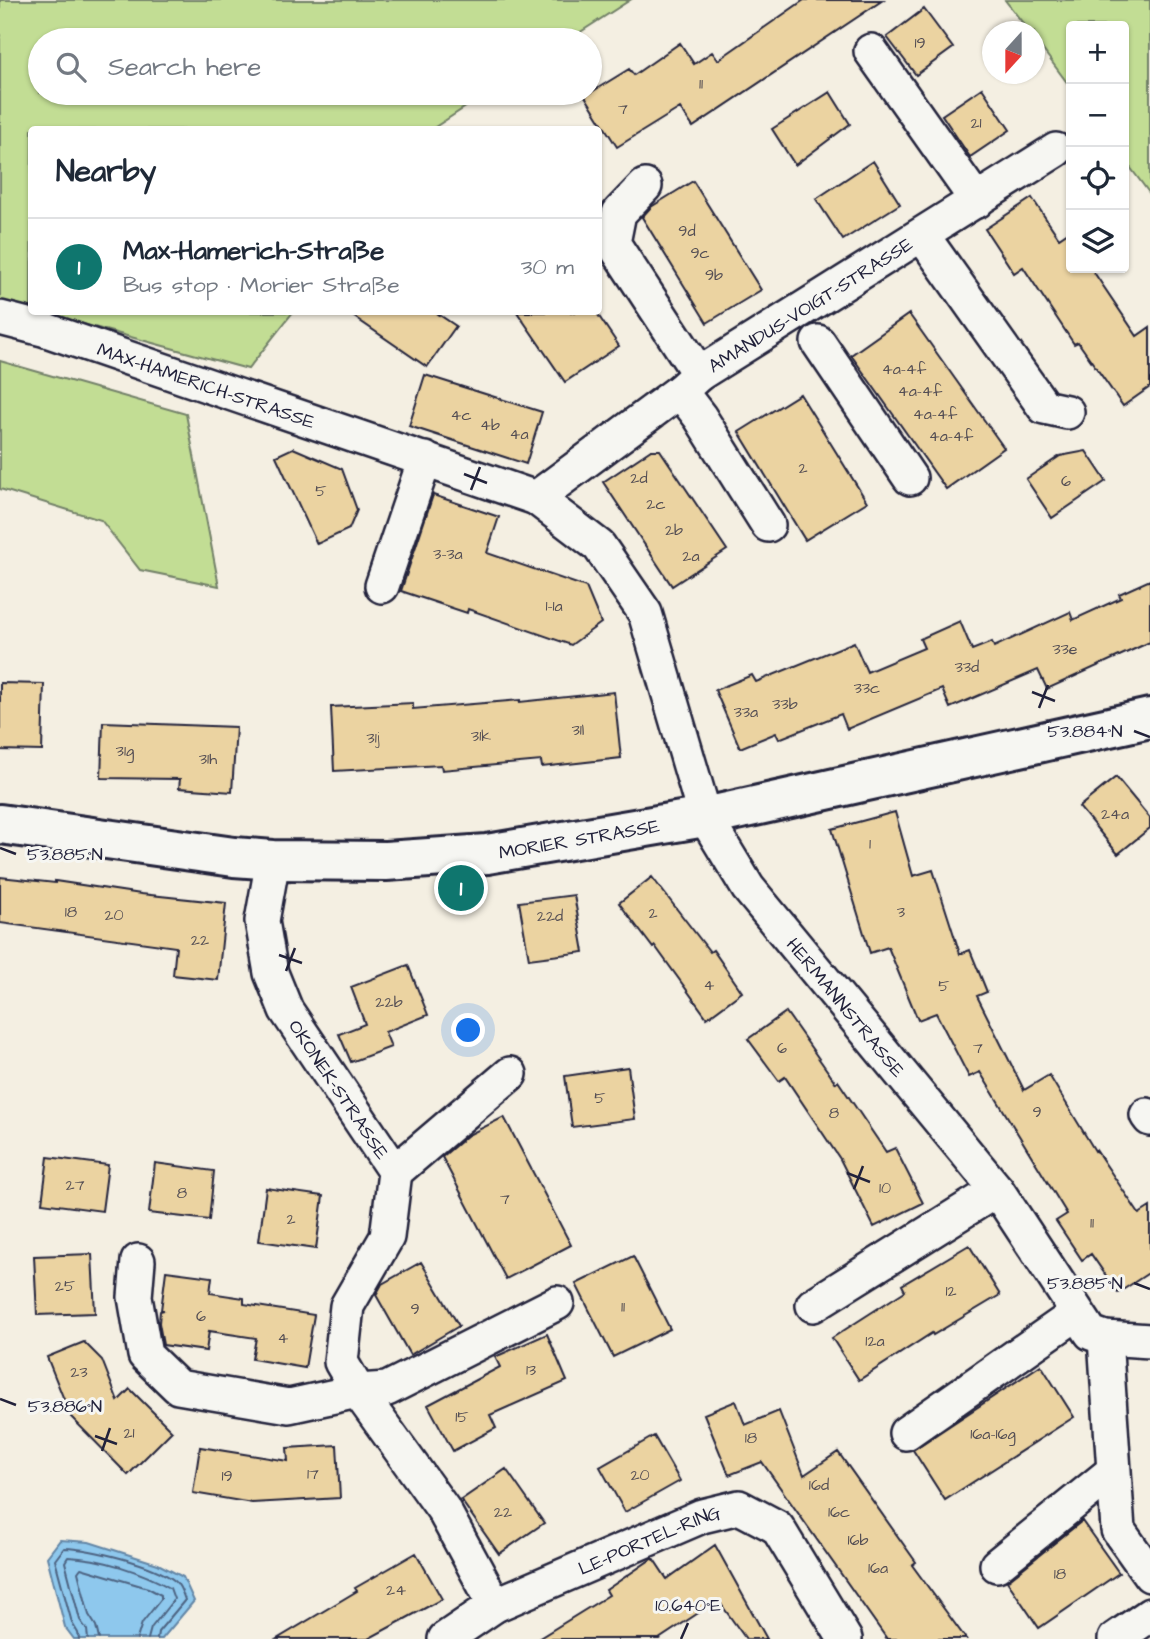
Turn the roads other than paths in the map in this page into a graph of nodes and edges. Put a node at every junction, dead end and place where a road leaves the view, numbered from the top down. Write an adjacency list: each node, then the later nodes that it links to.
1 (871, 51): 4 (street)
2 (1056, 150): 4 (street, AMANDUS-VOIGT-STRASSE)
3 (645, 186): 8 (street, AMANDUS-VOIGT-STRASSE)
4 (977, 201): 5 (street, AMANDUS-VOIGT-STRASSE)
5 (922, 234): 8 (street, AMANDUS-VOIGT-STRASSE); 9 (street, AMANDUS-VOIGT-STRASSE)
6 (0, 318): 10 (street, MAX-HAMERICH-STRASSE)
7 (818, 342): 11 (street)
8 (689, 383): 12 (street, AMANDUS-VOIGT-STRASSE); 13 (street)
9 (1067, 411)
10 (425, 459): 12 (street, MAX-HAMERICH-STRASSE); 14 (street)
11 (910, 478)
12 (536, 498): 16 (street, MAX-HAMERICH-STRASSE)
13 (768, 525)
14 (382, 586)
15 (1150, 718): 16 (main road, MORIER STRASSE)
16 (705, 817): 18 (main road, MORIER STRASSE); 21 (street, HERMANNSTRASSE)
17 (0, 824): 18 (main road, MORIER STRASSE)
18 (272, 860): 20 (street, OKONEK-STRASSE)
19 (510, 1074): 20 (street)
20 (395, 1172): 28 (street, OKONEK-STRASSE)
21 (997, 1190): 24 (street); 25 (street, HERMANNSTRASSE)
22 (138, 1261): 28 (street)
23 (557, 1303): 28 (street)
24 (813, 1306)
25 (1076, 1314): 26 (street, HERMANNSTRASSE); 29 (street)
26 (1105, 1338): 27 (street); 30 (street)
27 (1150, 1341)
28 (358, 1391): 33 (street, OKONEK-STRASSE)
29 (906, 1433)
30 (1112, 1472): 31 (street); 32 (street)
31 (997, 1565)
32 (1150, 1575)
33 (495, 1605): 35 (street, LE-PORTEL-RING); 36 (street, LE-PORTEL-RING)
34 (1150, 1615): 37 (street)
35 (445, 1639)
36 (845, 1639)
37 (1115, 1639)

